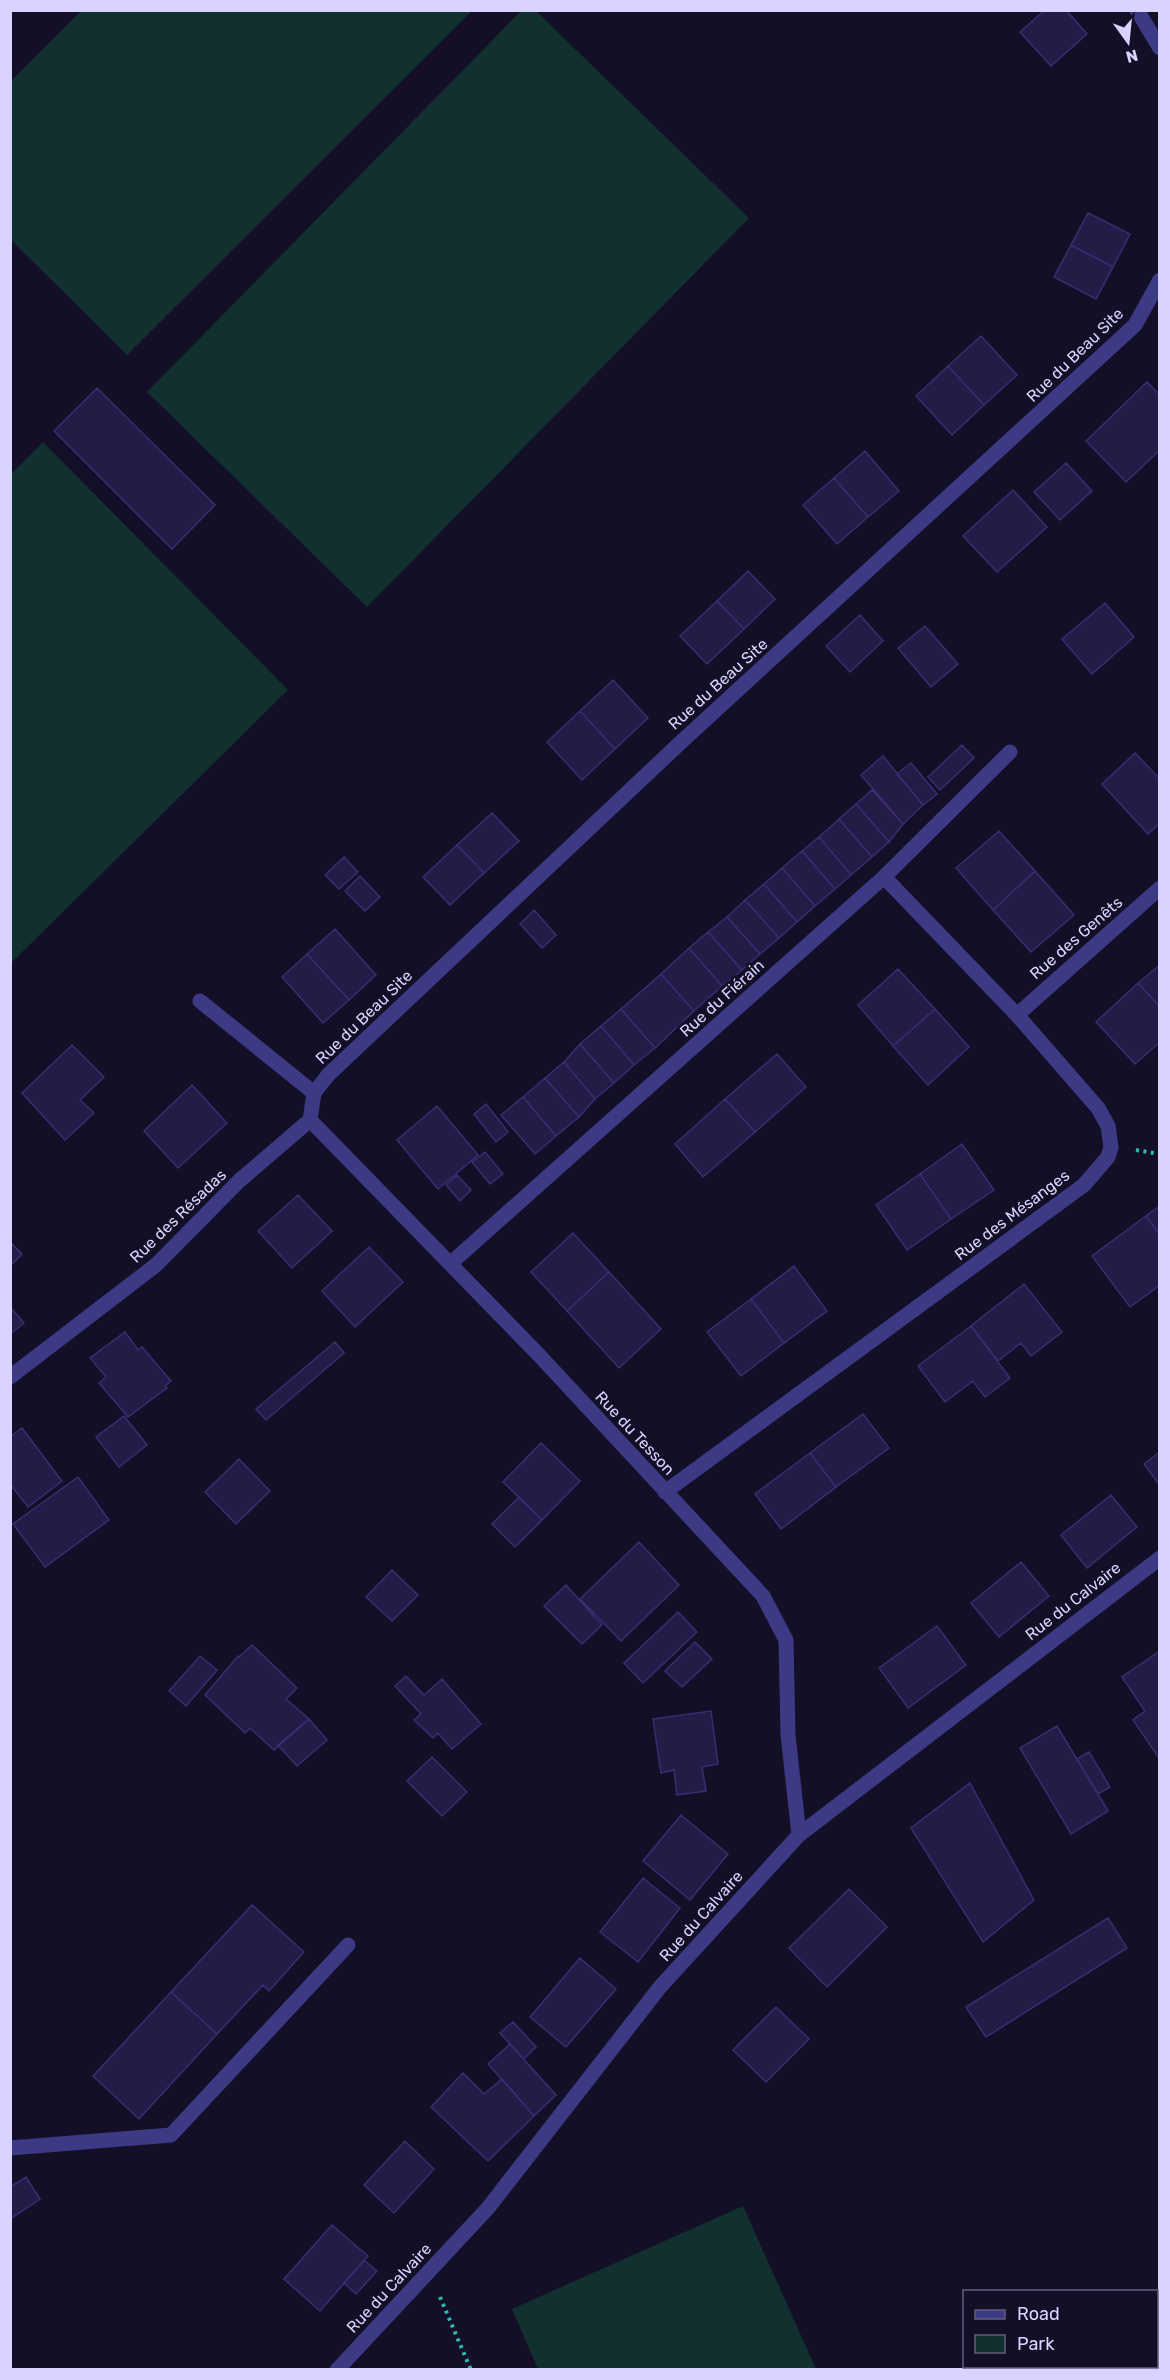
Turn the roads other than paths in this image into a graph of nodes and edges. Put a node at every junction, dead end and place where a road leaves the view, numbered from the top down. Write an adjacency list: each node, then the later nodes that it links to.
1 (1137, 10): 2 (street)
2 (1160, 48)
3 (1160, 280): 9 (street, Rue du Beau Site)
4 (1010, 752): 5 (street, Rue du Fiérain)
5 (884, 877): 8 (street, Rue des Mésanges); 11 (street, Rue du Fiérain)
6 (1160, 888): 8 (street, Rue des Genêts)
7 (200, 1001): 9 (street)
8 (1017, 1015): 13 (street, Rue des Mésanges)
9 (314, 1093): 10 (street)
10 (310, 1120): 11 (street, Rue du Tesson); 12 (street, Rue des Résadas)
11 (451, 1263): 13 (street, Rue du Tesson)
12 (10, 1377)
13 (665, 1492): 15 (street, Rue du Tesson)
14 (1160, 1558): 15 (street, Rue du Calvaire)
15 (799, 1835): 18 (street, Rue du Calvaire)
16 (348, 1945): 17 (street)
17 (10, 2148)
18 (338, 2370)

